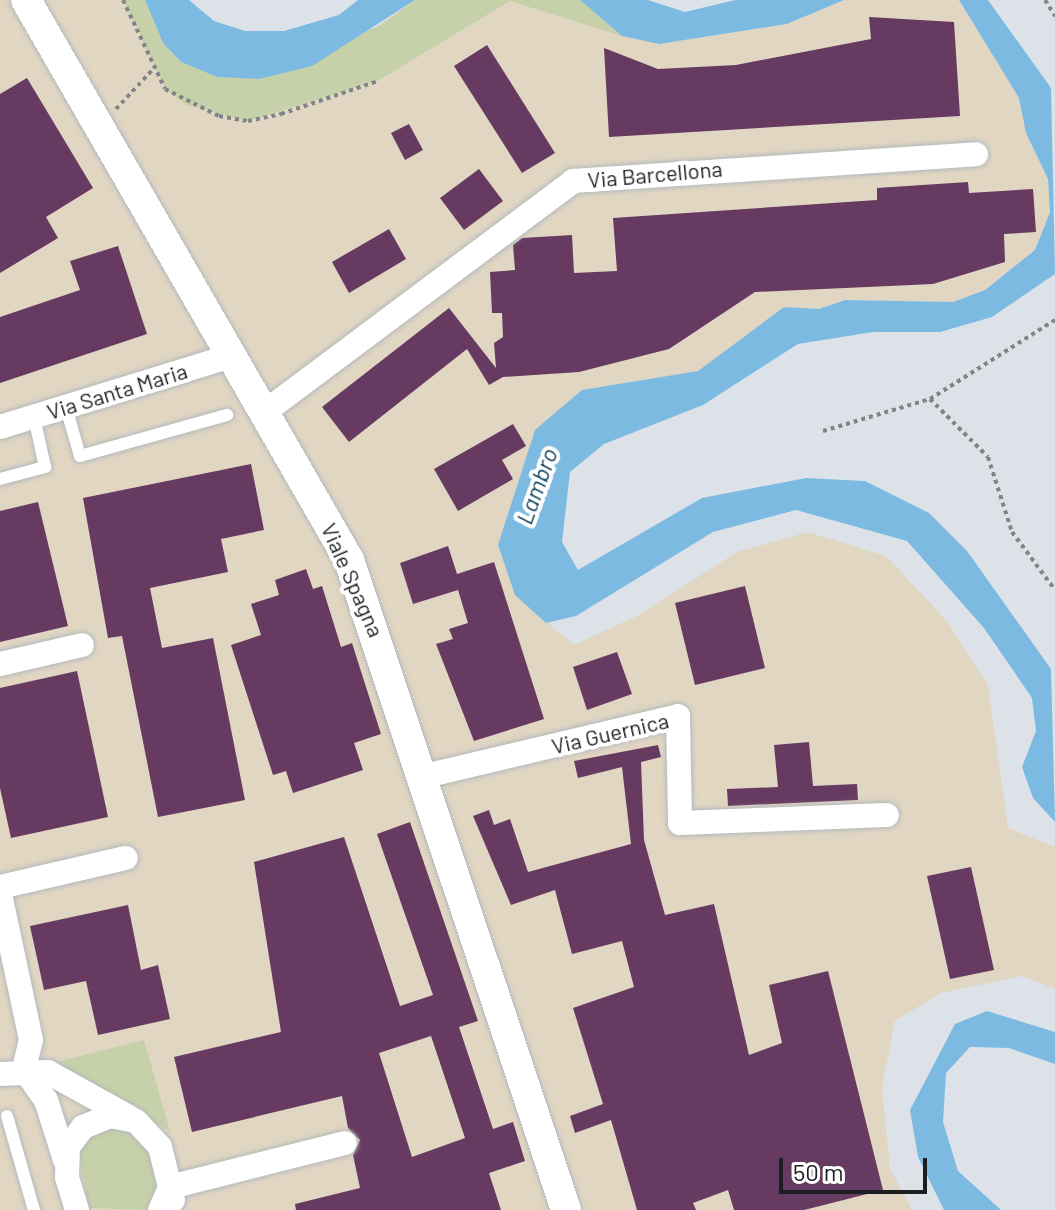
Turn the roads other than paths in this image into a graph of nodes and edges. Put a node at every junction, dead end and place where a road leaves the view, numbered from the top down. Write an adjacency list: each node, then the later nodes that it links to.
1 (26, 0): 3 (street, Viale Spagna)
2 (976, 154): 5 (street, Via Barcellona)
3 (234, 355): 4 (street, Via Santa Maria); 5 (street, Viale Spagna)
4 (66, 407): 6 (lane); 7 (street, Via Santa Maria)
5 (266, 411): 12 (street, Viale Spagna)
6 (227, 415)
7 (34, 417): 8 (street, Via Santa Maria); 9 (lane)
8 (0, 427)
9 (0, 479)
10 (82, 645): 11 (street)
11 (0, 664)
12 (425, 776): 13 (street, Via Guernica); 26 (street, Viale Spagna)
13 (887, 815)
14 (126, 858): 15 (street)
15 (0, 887)
16 (0, 894): 17 (street)
17 (12, 1072): 19 (street); 21 (street)
18 (7, 1116): 23 (lane)
19 (136, 1121): 21 (street); 22 (street)
20 (345, 1143): 22 (street)
21 (65, 1160): 24 (street)
22 (173, 1198): 25 (street)
23 (34, 1210)
24 (77, 1210)
25 (160, 1210)
26 (566, 1210)

